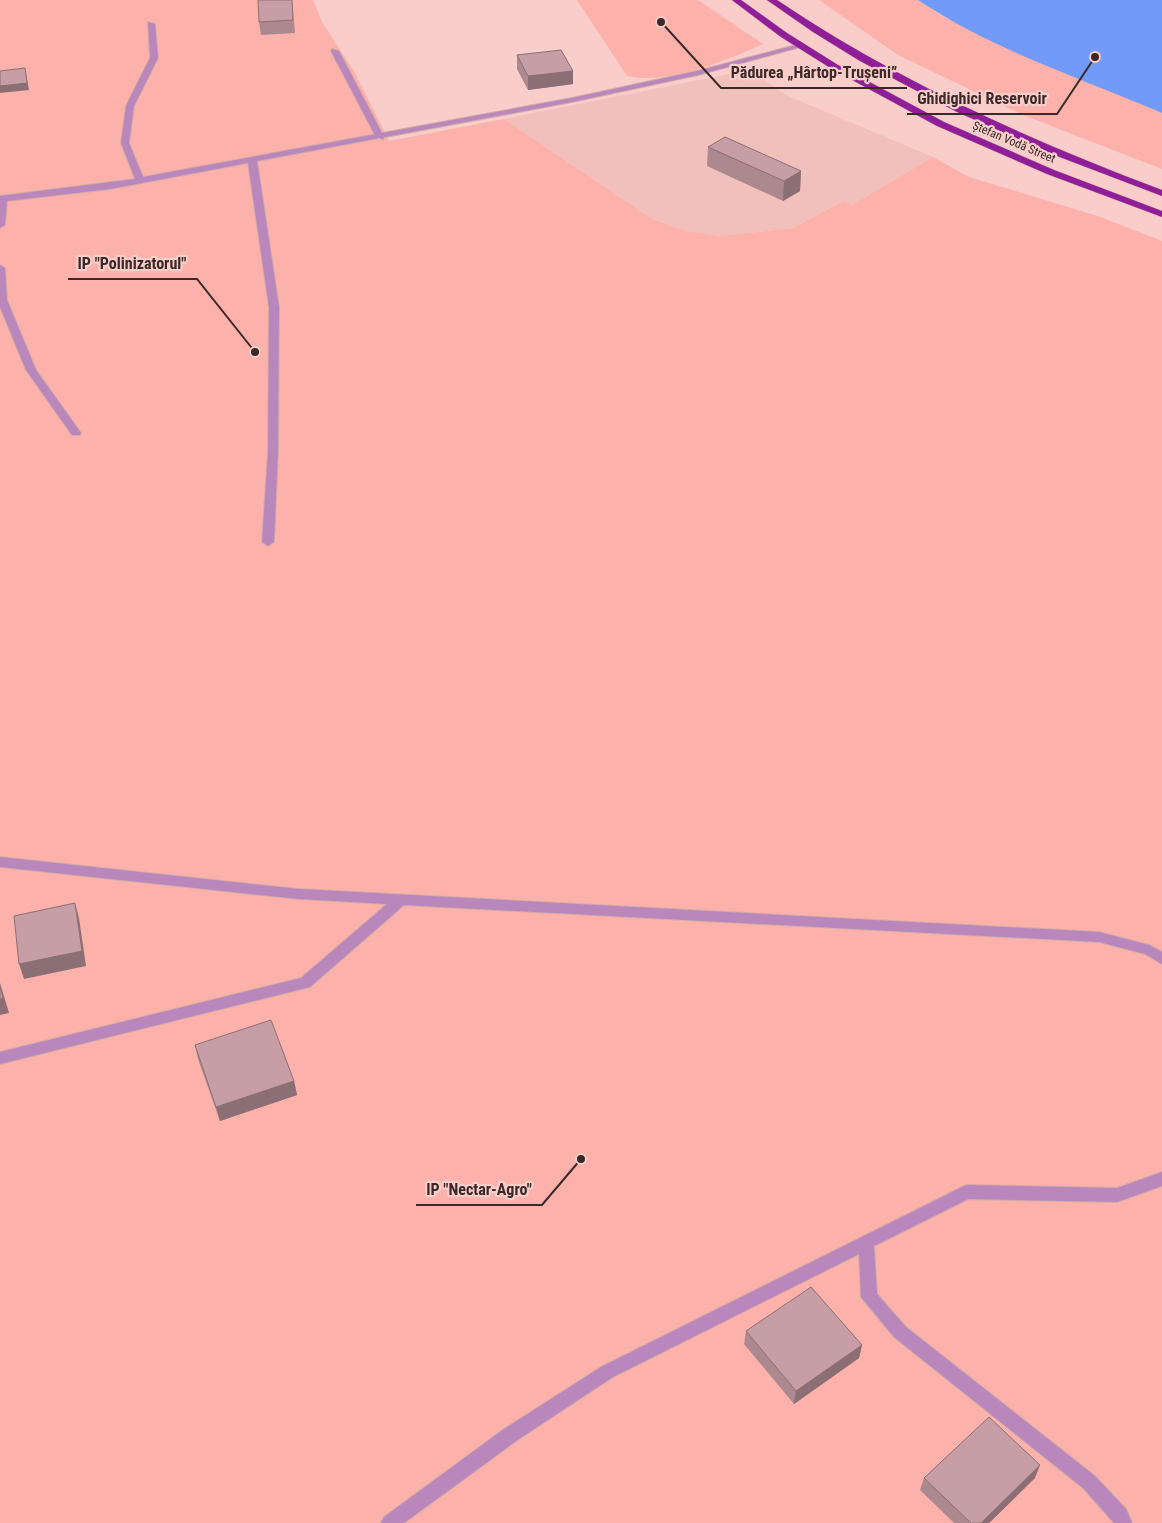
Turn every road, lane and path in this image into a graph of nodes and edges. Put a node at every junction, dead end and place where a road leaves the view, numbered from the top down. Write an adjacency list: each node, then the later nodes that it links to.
1 (736, 0): 4 (highway, Ștefan Vodă Street)
2 (771, 0): 9 (highway)
3 (151, 24): 8 (street)
4 (800, 46): 6 (street); 11 (highway, Ștefan Vodă Street)
5 (335, 51): 6 (street)
6 (380, 137): 7 (street)
7 (252, 160): 8 (street); 15 (street)
8 (140, 180): 10 (street)
9 (1162, 193)
10 (1, 199): 12 (street)
11 (1162, 214)
12 (0, 225)
13 (0, 268): 14 (street)
14 (76, 433)
15 (268, 542)
16 (0, 862): 17 (street)
17 (399, 901): 18 (street); 19 (street)
18 (1162, 959)
19 (0, 1058)
20 (1162, 1179): 21 (street)
21 (866, 1243): 22 (street); 23 (street)
22 (390, 1523)
23 (1123, 1523)

